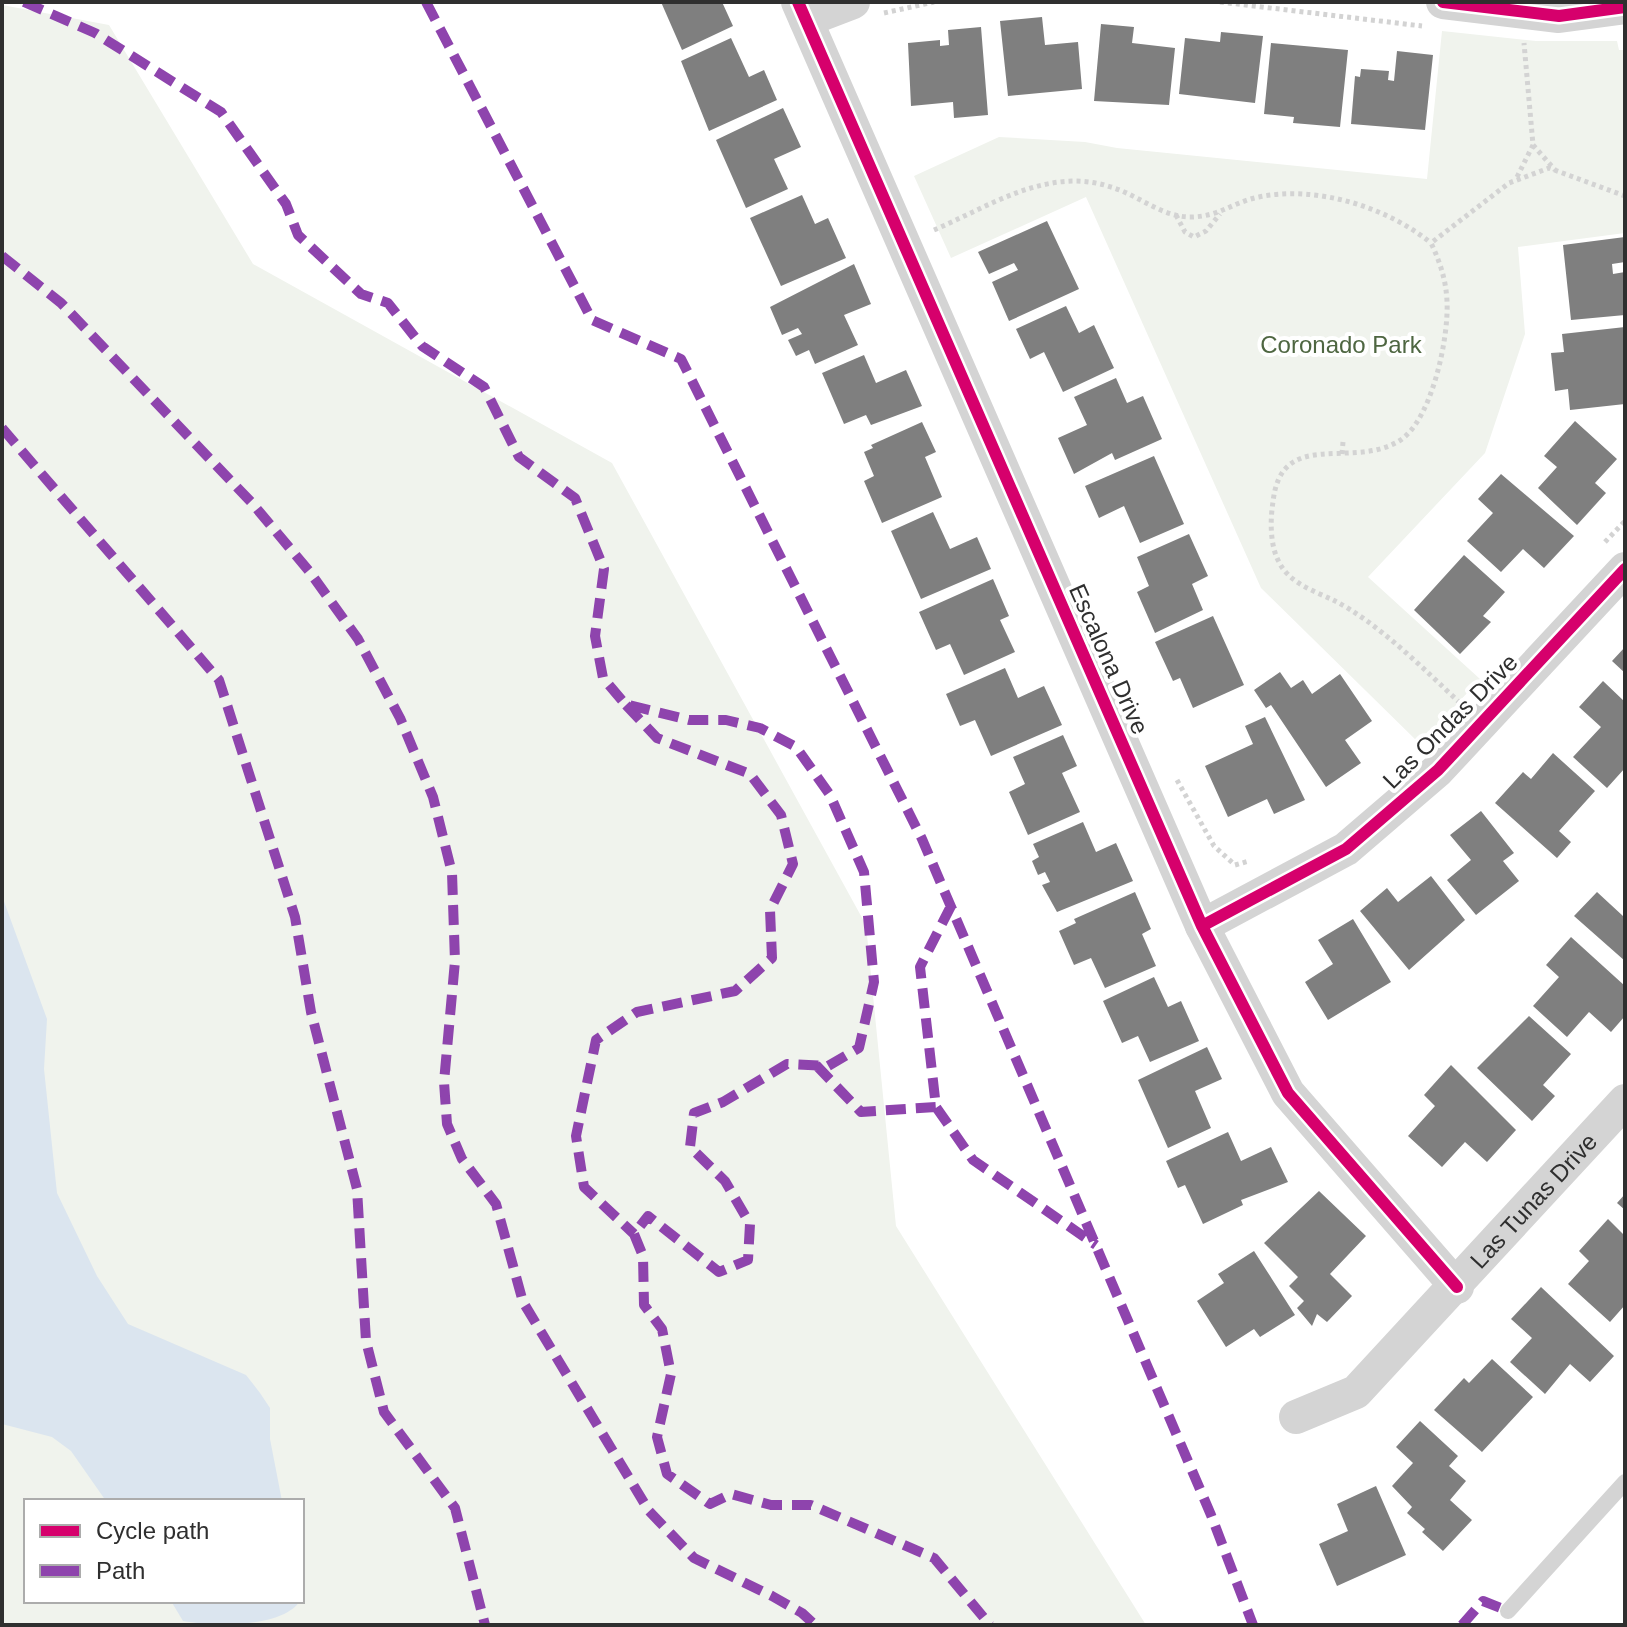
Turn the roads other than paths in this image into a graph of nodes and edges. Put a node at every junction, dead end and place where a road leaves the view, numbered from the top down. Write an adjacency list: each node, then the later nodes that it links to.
1 (1625, 7): 4 (street)
2 (863, 9): 3 (street)
3 (802, 11): 6 (street, Escalona Drive)
4 (1437, 14)
5 (1612, 559): 6 (street, Las Ondas Drive)
6 (1202, 926): 8 (street, Escalona Drive)
7 (1625, 1101): 8 (street, Las Tunas Drive)
8 (1457, 1287): 9 (street, Las Tunas Drive)
9 (1296, 1417)
10 (1625, 1482): 11 (lane)
11 (1508, 1611)

